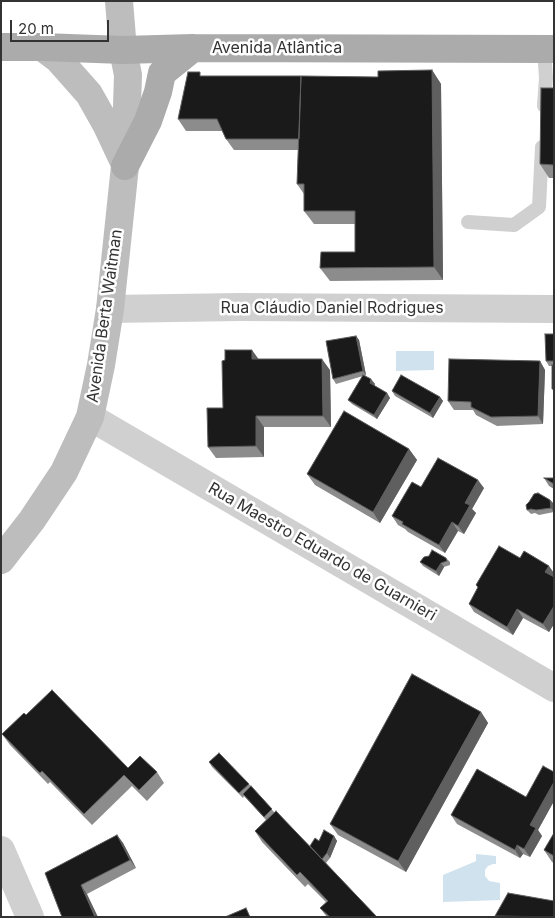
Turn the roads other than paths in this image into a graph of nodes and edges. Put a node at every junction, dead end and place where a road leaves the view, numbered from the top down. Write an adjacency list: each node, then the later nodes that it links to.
1 (119, 1): 6 (main road, Avenida Berta Waitman)
2 (1, 47): 3 (main road, Avenida Atlântica)
3 (42, 47): 6 (main road, Avenida Atlântica); 9 (main road)
4 (193, 48): 5 (main road, Avenida Atlântica); 6 (main road, Avenida Atlântica); 9 (main road)
5 (549, 49): 7 (lane)
6 (123, 50): 9 (main road, Avenida Berta Waitman)
7 (544, 117)
8 (542, 137): 10 (lane)
9 (125, 166): 11 (main road, Avenida Berta Waitman)
10 (468, 222)
11 (110, 309): 12 (street, Rua Cláudio Daniel Rodrigues); 13 (main road, Avenida Berta Waitman)
12 (554, 309)
13 (90, 417): 14 (main road, Avenida Berta Waitman); 15 (street, Rua Maestro Eduardo de Guarnieri)
14 (1, 560)
15 (554, 688)
16 (1, 850): 17 (street)
17 (30, 917)

